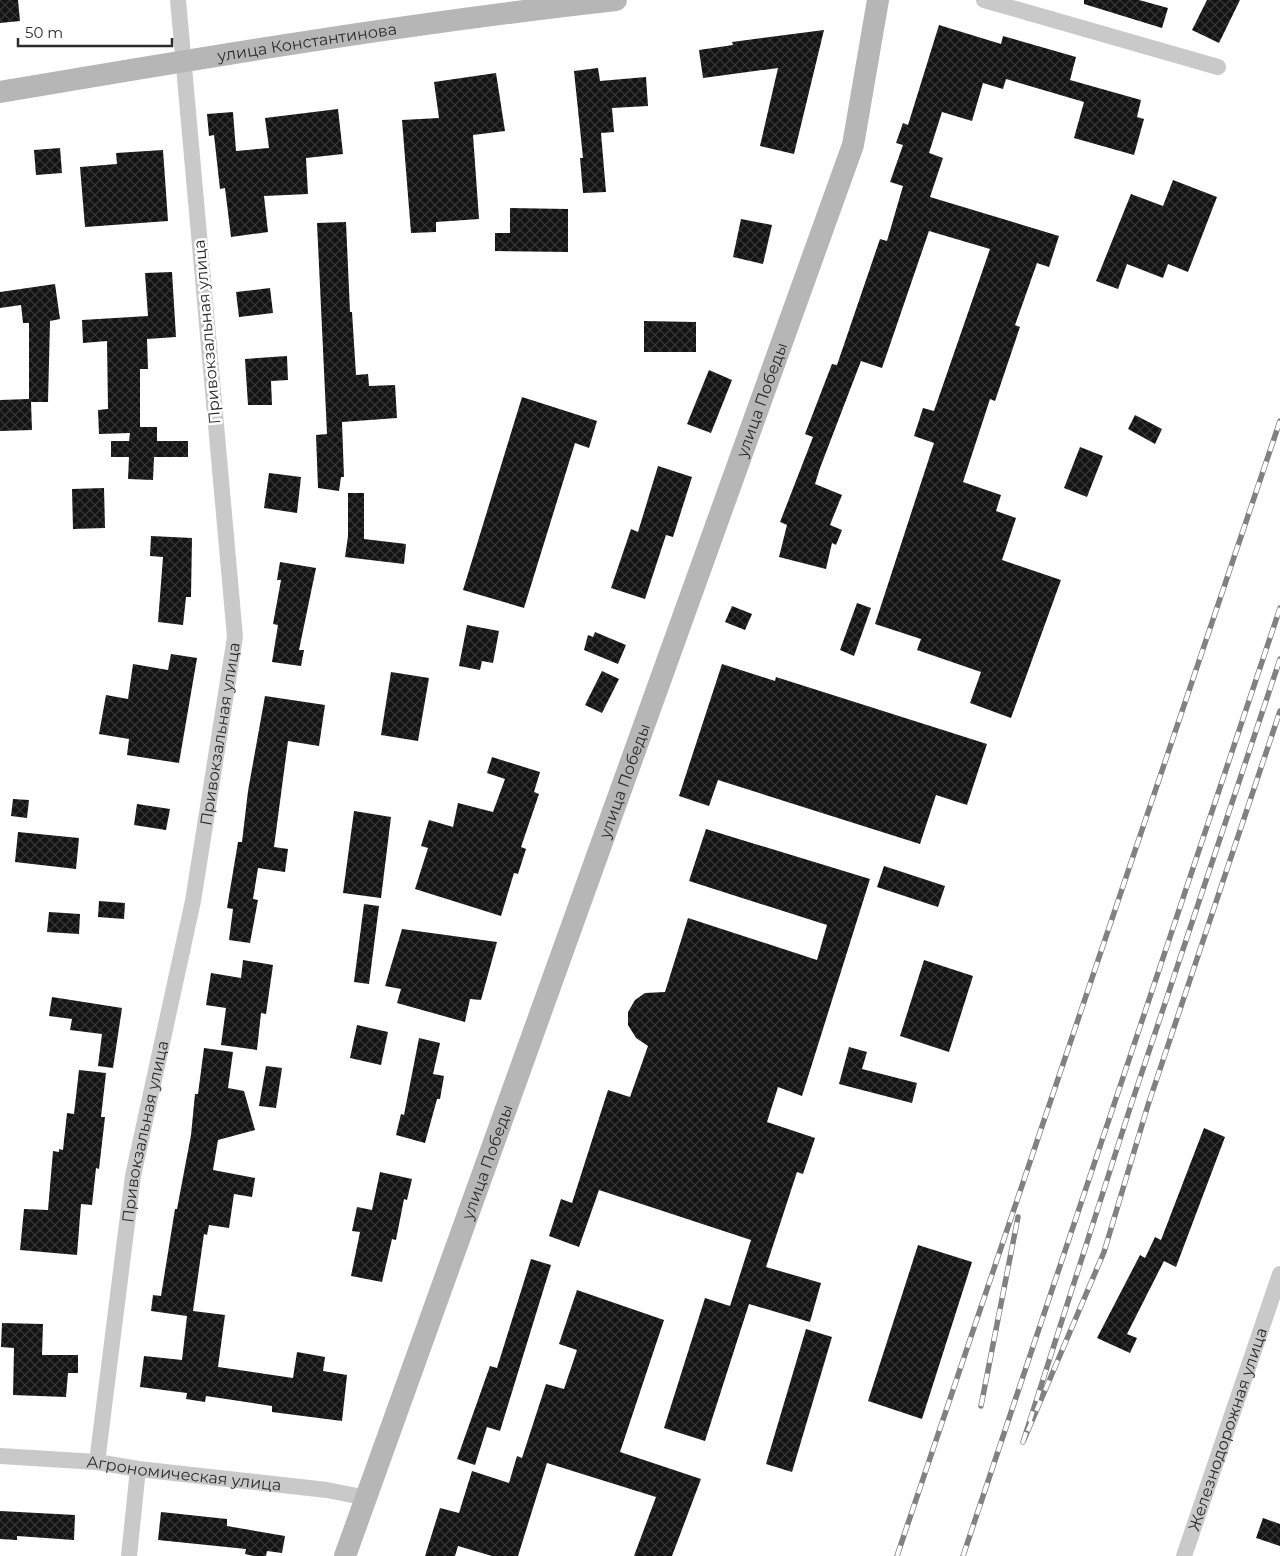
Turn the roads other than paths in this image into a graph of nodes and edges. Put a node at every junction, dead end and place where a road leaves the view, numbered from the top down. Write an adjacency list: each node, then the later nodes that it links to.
1 (178, 0): 6 (street, Привокзальная улица)
2 (616, 0): 5 (street, улица Константинова)
3 (878, 0): 13 (street, улица Победы)
4 (984, 0): 7 (street)
5 (537, 4): 6 (street, улица Константинова)
6 (183, 61): 8 (street, улица Константинова); 11 (street, Привокзальная улица)
7 (1218, 67)
8 (0, 92)
9 (1280, 1274): 16 (street, Железнодорожная улица)
10 (0, 1456): 11 (street, Агрономическая улица)
11 (97, 1462): 12 (street, Агрономическая улица)
12 (138, 1469): 13 (street, Агрономическая улица); 14 (street)
13 (367, 1498): 15 (street, улица Победы)
14 (129, 1556)
15 (345, 1556)
16 (1184, 1556)

